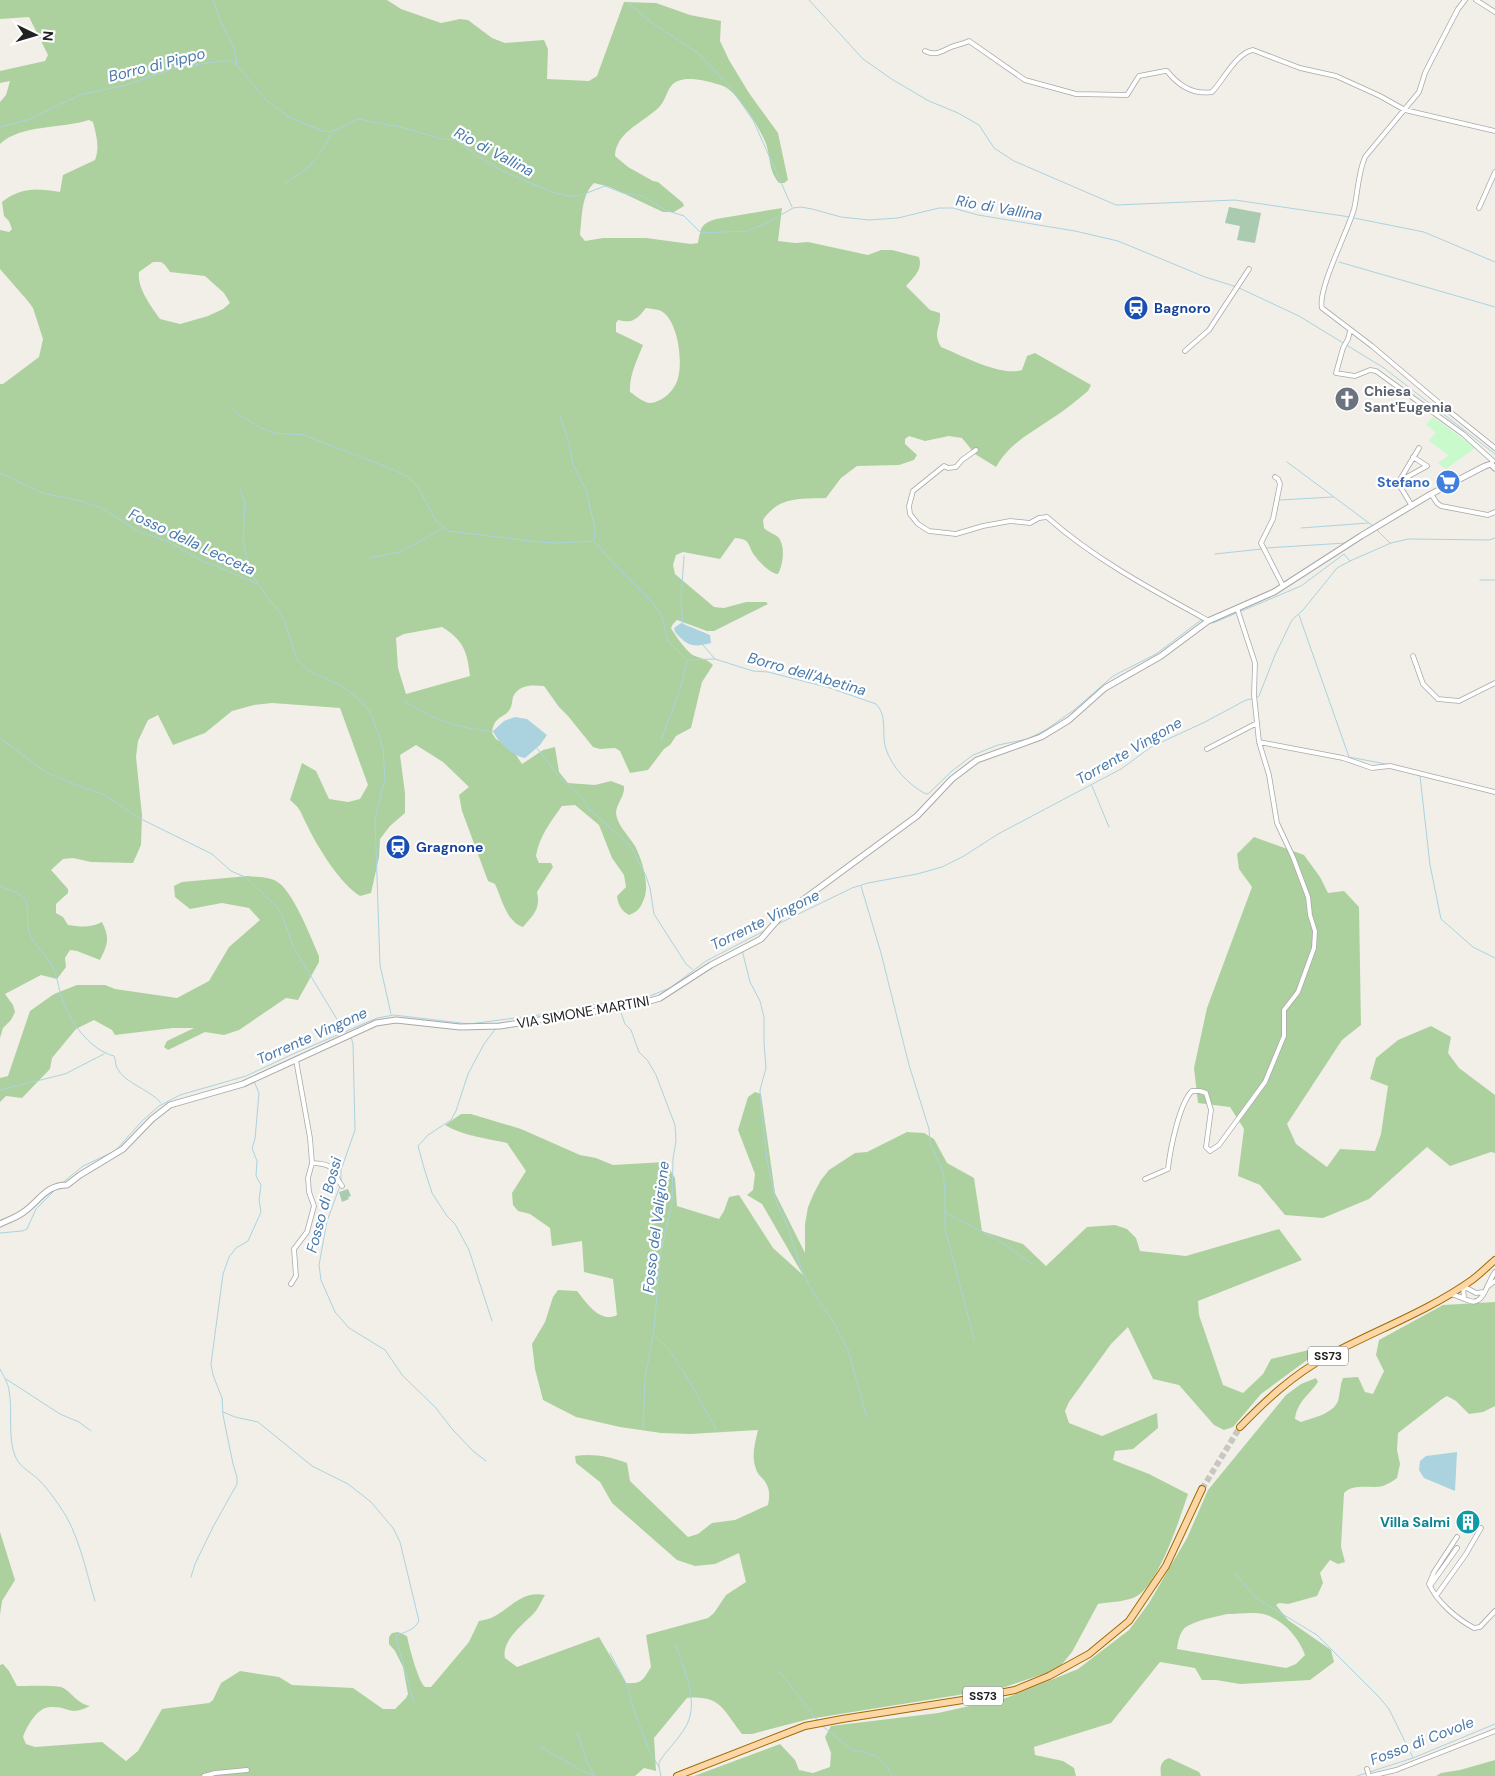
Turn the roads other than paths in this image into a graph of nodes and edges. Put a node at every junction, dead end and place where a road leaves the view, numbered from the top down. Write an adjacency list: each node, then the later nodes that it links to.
1 (1465, 0): 5 (street)
2 (1476, 0): 3 (street)
3 (1495, 12)
4 (925, 51): 5 (street)
5 (1405, 110): 6 (street); 10 (street)
6 (1495, 130)
7 (1495, 172): 8 (street)
8 (1479, 208)
9 (1249, 270): 11 (street)
10 (1350, 331): 13 (street); 16 (street)
11 (1185, 351)
12 (1419, 448): 15 (street)
13 (1495, 448)
14 (976, 450): 24 (street)
15 (1413, 457): 18 (street); 18 (street)
16 (1493, 463): 19 (street, VIA SIMONE MARTINI)
17 (1275, 477): 22 (street)
18 (1398, 482): 20 (street)
19 (1431, 494): 20 (street, VIA SIMONE MARTINI); 21 (street)
20 (1412, 506): 22 (street, VIA SIMONE MARTINI)
21 (1495, 512)
22 (1283, 586): 23 (street, VIA SIMONE MARTINI)
23 (1237, 608): 24 (street, VIA SIMONE MARTINI); 27 (street)
24 (1209, 621): 31 (street, VIA SIMONE MARTINI)
25 (1413, 656): 26 (street)
26 (1495, 683)
27 (1257, 724): 28 (street); 29 (street)
28 (1259, 742): 30 (street); 33 (street)
29 (1207, 749)
30 (1495, 792)
31 (296, 1060): 32 (street); 35 (street, VIA SIMONE MARTINI)
32 (312, 1163): 34 (street); 40 (street)
33 (1145, 1179)
34 (340, 1184)
35 (0, 1224)
36 (1495, 1260): 38 (main road, SS73)
37 (1495, 1272): 42 (street)
38 (1474, 1279): 41 (main road, SS73); 43 (street)
39 (1495, 1280): 42 (street)
40 (290, 1284)
41 (1463, 1286): 43 (street); 45 (main road, SS73); 46 (street)
42 (1488, 1287): 44 (street)
43 (1472, 1291): 44 (street)
44 (1484, 1292): 46 (street)
45 (1450, 1294): 46 (street); 47 (main road, SS73)
46 (1464, 1298)
47 (1240, 1427)
48 (1202, 1489): 59 (main road, SS73)
49 (1481, 1528): 53 (street)
50 (1457, 1537): 52 (street)
51 (1457, 1548): 52 (street)
52 (1430, 1586): 53 (street)
53 (1436, 1596): 54 (street)
54 (1495, 1611)
55 (1495, 1730): 57 (street)
56 (247, 1770): 58 (street)
57 (1369, 1774)
58 (204, 1776)
59 (677, 1776)

